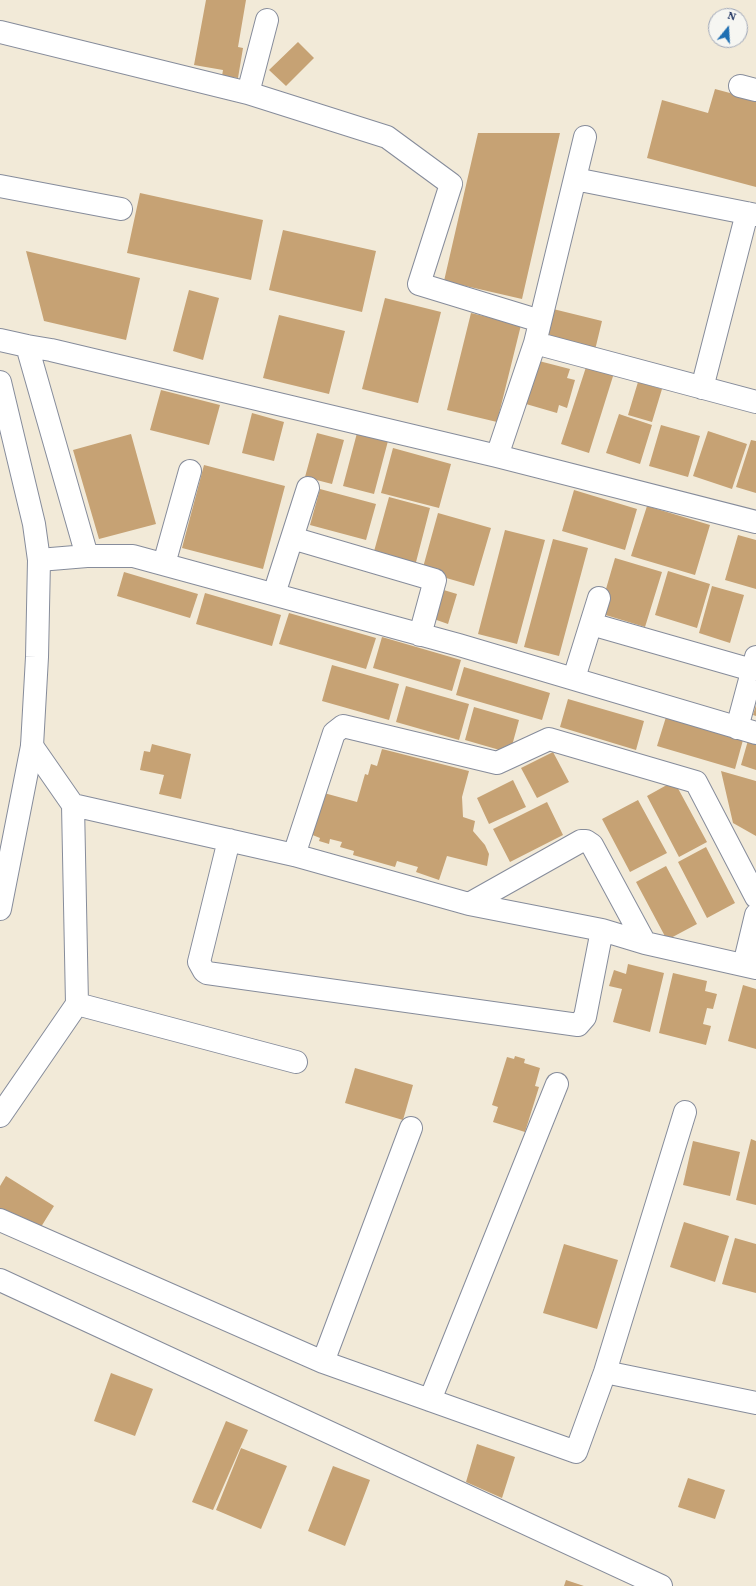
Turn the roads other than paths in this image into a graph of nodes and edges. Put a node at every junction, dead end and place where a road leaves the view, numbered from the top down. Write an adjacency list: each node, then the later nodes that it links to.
1 (267, 20): 3 (street)
2 (0, 32): 3 (street)
3 (248, 93): 9 (street)
4 (585, 137): 5 (street)
5 (575, 178): 8 (street); 9 (street)
6 (0, 186): 7 (street)
7 (121, 209)
8 (751, 214): 14 (street)
9 (540, 321): 11 (street)
10 (0, 340): 12 (street)
11 (535, 343): 14 (street); 16 (street)
12 (27, 346): 16 (street); 21 (street)
13 (0, 382): 22 (street)
14 (702, 388): 15 (street)
15 (756, 402)
16 (497, 456): 19 (street)
17 (190, 471): 23 (street)
18 (308, 488): 20 (street)
19 (756, 522)
20 (292, 538): 24 (street); 27 (street)
21 (88, 556): 22 (street); 23 (street)
22 (39, 560): 31 (street)
23 (164, 564): 24 (street)
24 (274, 594): 27 (street)
25 (599, 598): 26 (street)
26 (590, 624): 28 (street); 29 (street)
27 (420, 634): 29 (street)
28 (754, 664): 30 (street)
29 (574, 678): 30 (street)
30 (747, 730)
31 (32, 746): 32 (street); 37 (street)
32 (73, 805): 33 (street); 42 (street)
33 (229, 840): 34 (street); 39 (street)
34 (294, 855): 35 (street); 36 (street)
35 (756, 897)
36 (469, 904): 39 (street); 40 (street)
37 (0, 909)
38 (756, 915): 41 (street)
39 (602, 930): 40 (street)
40 (645, 943): 41 (street)
41 (750, 967)
42 (77, 1004): 43 (street); 46 (street)
43 (296, 1062)
44 (557, 1084): 52 (street)
45 (685, 1112): 51 (street)
46 (0, 1116)
47 (411, 1128): 50 (street)
48 (0, 1220): 50 (street)
49 (0, 1280): 54 (street)
50 (323, 1362): 52 (street)
51 (605, 1372): 52 (street); 53 (street)
52 (430, 1400)
53 (756, 1403)
54 (661, 1586)

